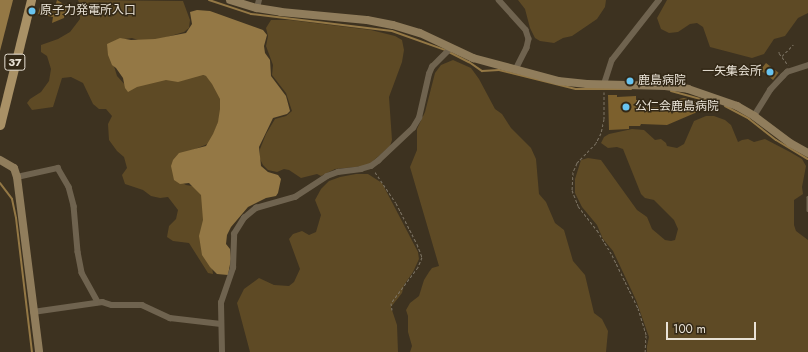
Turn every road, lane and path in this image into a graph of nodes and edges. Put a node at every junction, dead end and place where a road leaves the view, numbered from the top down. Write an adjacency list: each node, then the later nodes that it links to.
1 (31, 0): 16 (main road, 37)
2 (230, 0): 6 (street)
3 (259, 0): 6 (street)
4 (498, 0): 12 (street)
5 (659, 0): 14 (street)
6 (257, 8): 8 (street)
7 (793, 45): 10 (path)
8 (449, 51): 12 (street); 19 (street)
9 (779, 51): 10 (path)
10 (782, 56): 13 (path)
11 (808, 65): 13 (street)
12 (516, 70): 14 (street)
13 (792, 70): 15 (street)
14 (604, 88): 15 (street); 29 (path)
15 (754, 116): 17 (street)
16 (0, 125)
17 (808, 153)
18 (0, 160): 20 (street)
19 (371, 166): 24 (path); 26 (street)
20 (17, 177): 23 (street); 25 (street)
21 (808, 196): 22 (lane)
22 (808, 210)
23 (98, 302): 25 (street); 26 (street)
24 (392, 310)
25 (33, 312): 27 (street)
26 (221, 324): 28 (street)
27 (39, 352)
28 (222, 352)
29 (645, 352)

